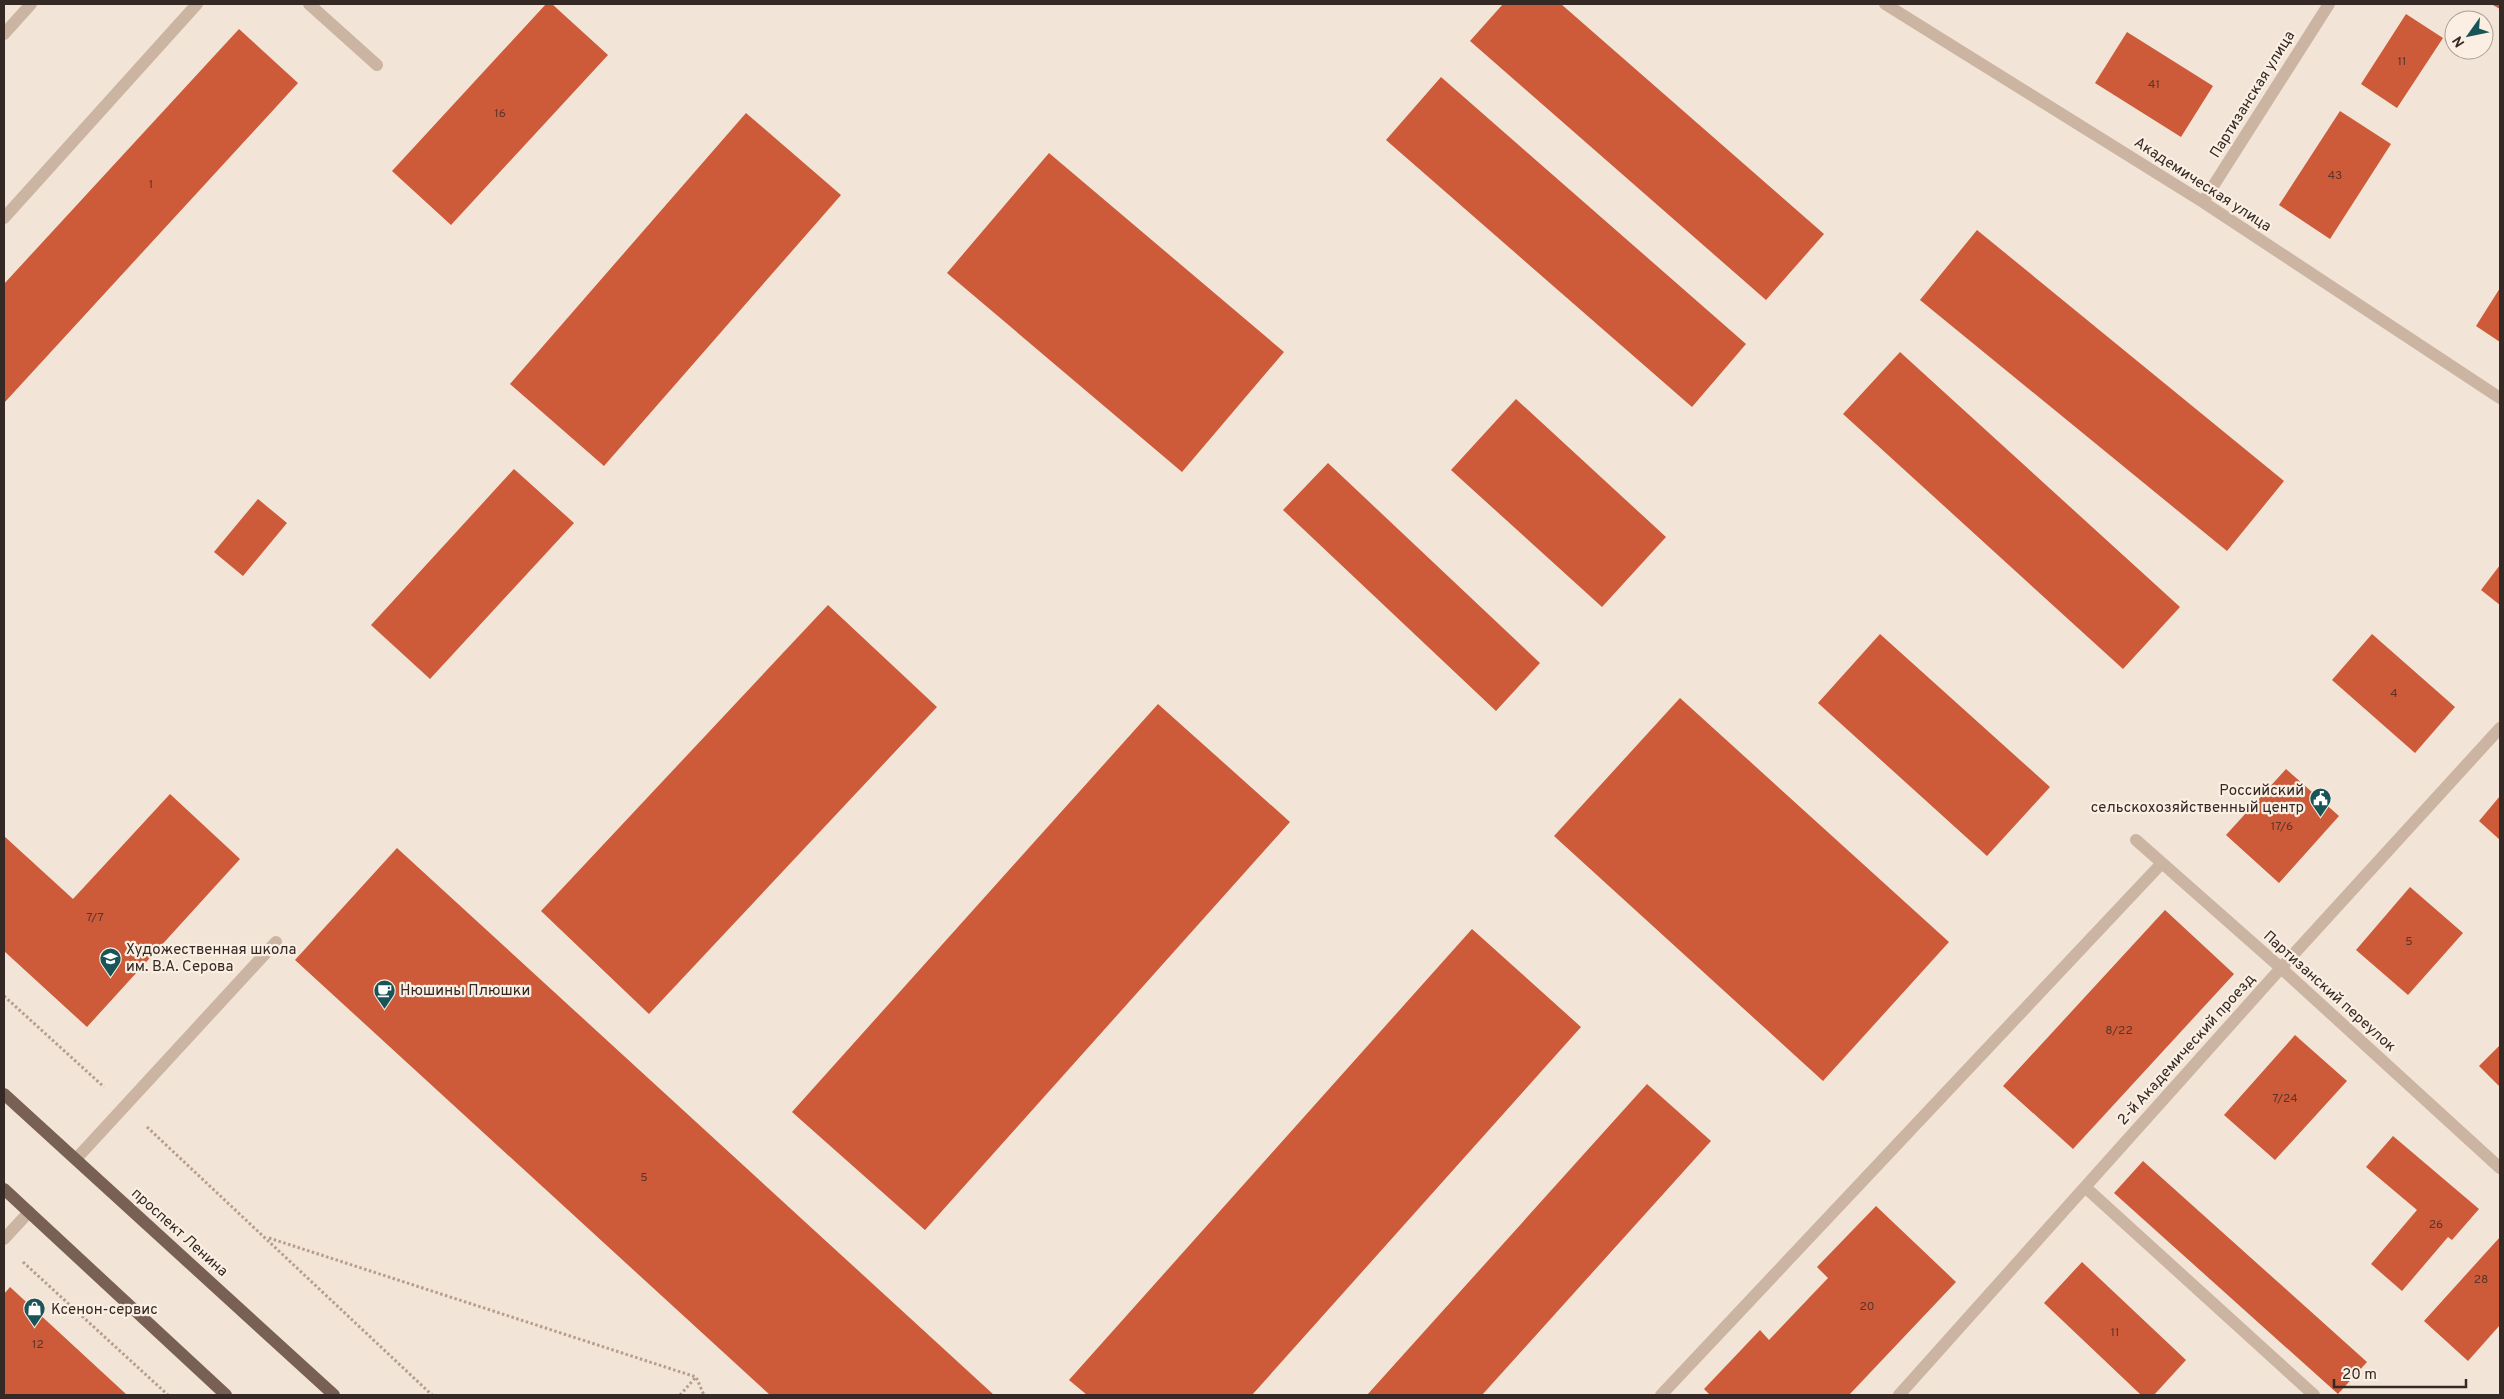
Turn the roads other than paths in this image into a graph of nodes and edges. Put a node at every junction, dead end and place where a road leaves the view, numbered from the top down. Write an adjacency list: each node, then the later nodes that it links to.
1 (31, 4): 6 (street)
2 (197, 4): 9 (street)
3 (308, 4): 7 (street)
4 (1885, 4): 8 (street, Академическая улица)
5 (2329, 4): 8 (street, Партизанская улица)
6 (4, 34)
7 (377, 65)
8 (2202, 202): 10 (street, Академическая улица)
9 (4, 218)
10 (2500, 398)
11 (2500, 728): 15 (street, 2-й Академический проезд)
12 (2136, 840): 13 (street, Партизанский переулок)
13 (2162, 863): 15 (street, Партизанский переулок); 25 (street)
14 (276, 942): 17 (street)
15 (2281, 968): 18 (street, Партизанский переулок); 19 (street, 2-й Академический проезд)
16 (4, 1094): 17 (main road, проспект Ленина)
17 (76, 1159): 24 (main road, проспект Ленина)
18 (2500, 1168)
19 (2085, 1187): 26 (street, 2-й Академический проезд); 27 (street)
20 (4, 1189): 21 (main road)
21 (29, 1212): 22 (street); 23 (main road)
22 (4, 1239)
23 (226, 1395)
24 (334, 1395)
25 (1660, 1395)
26 (1899, 1395)
27 (2314, 1395)

